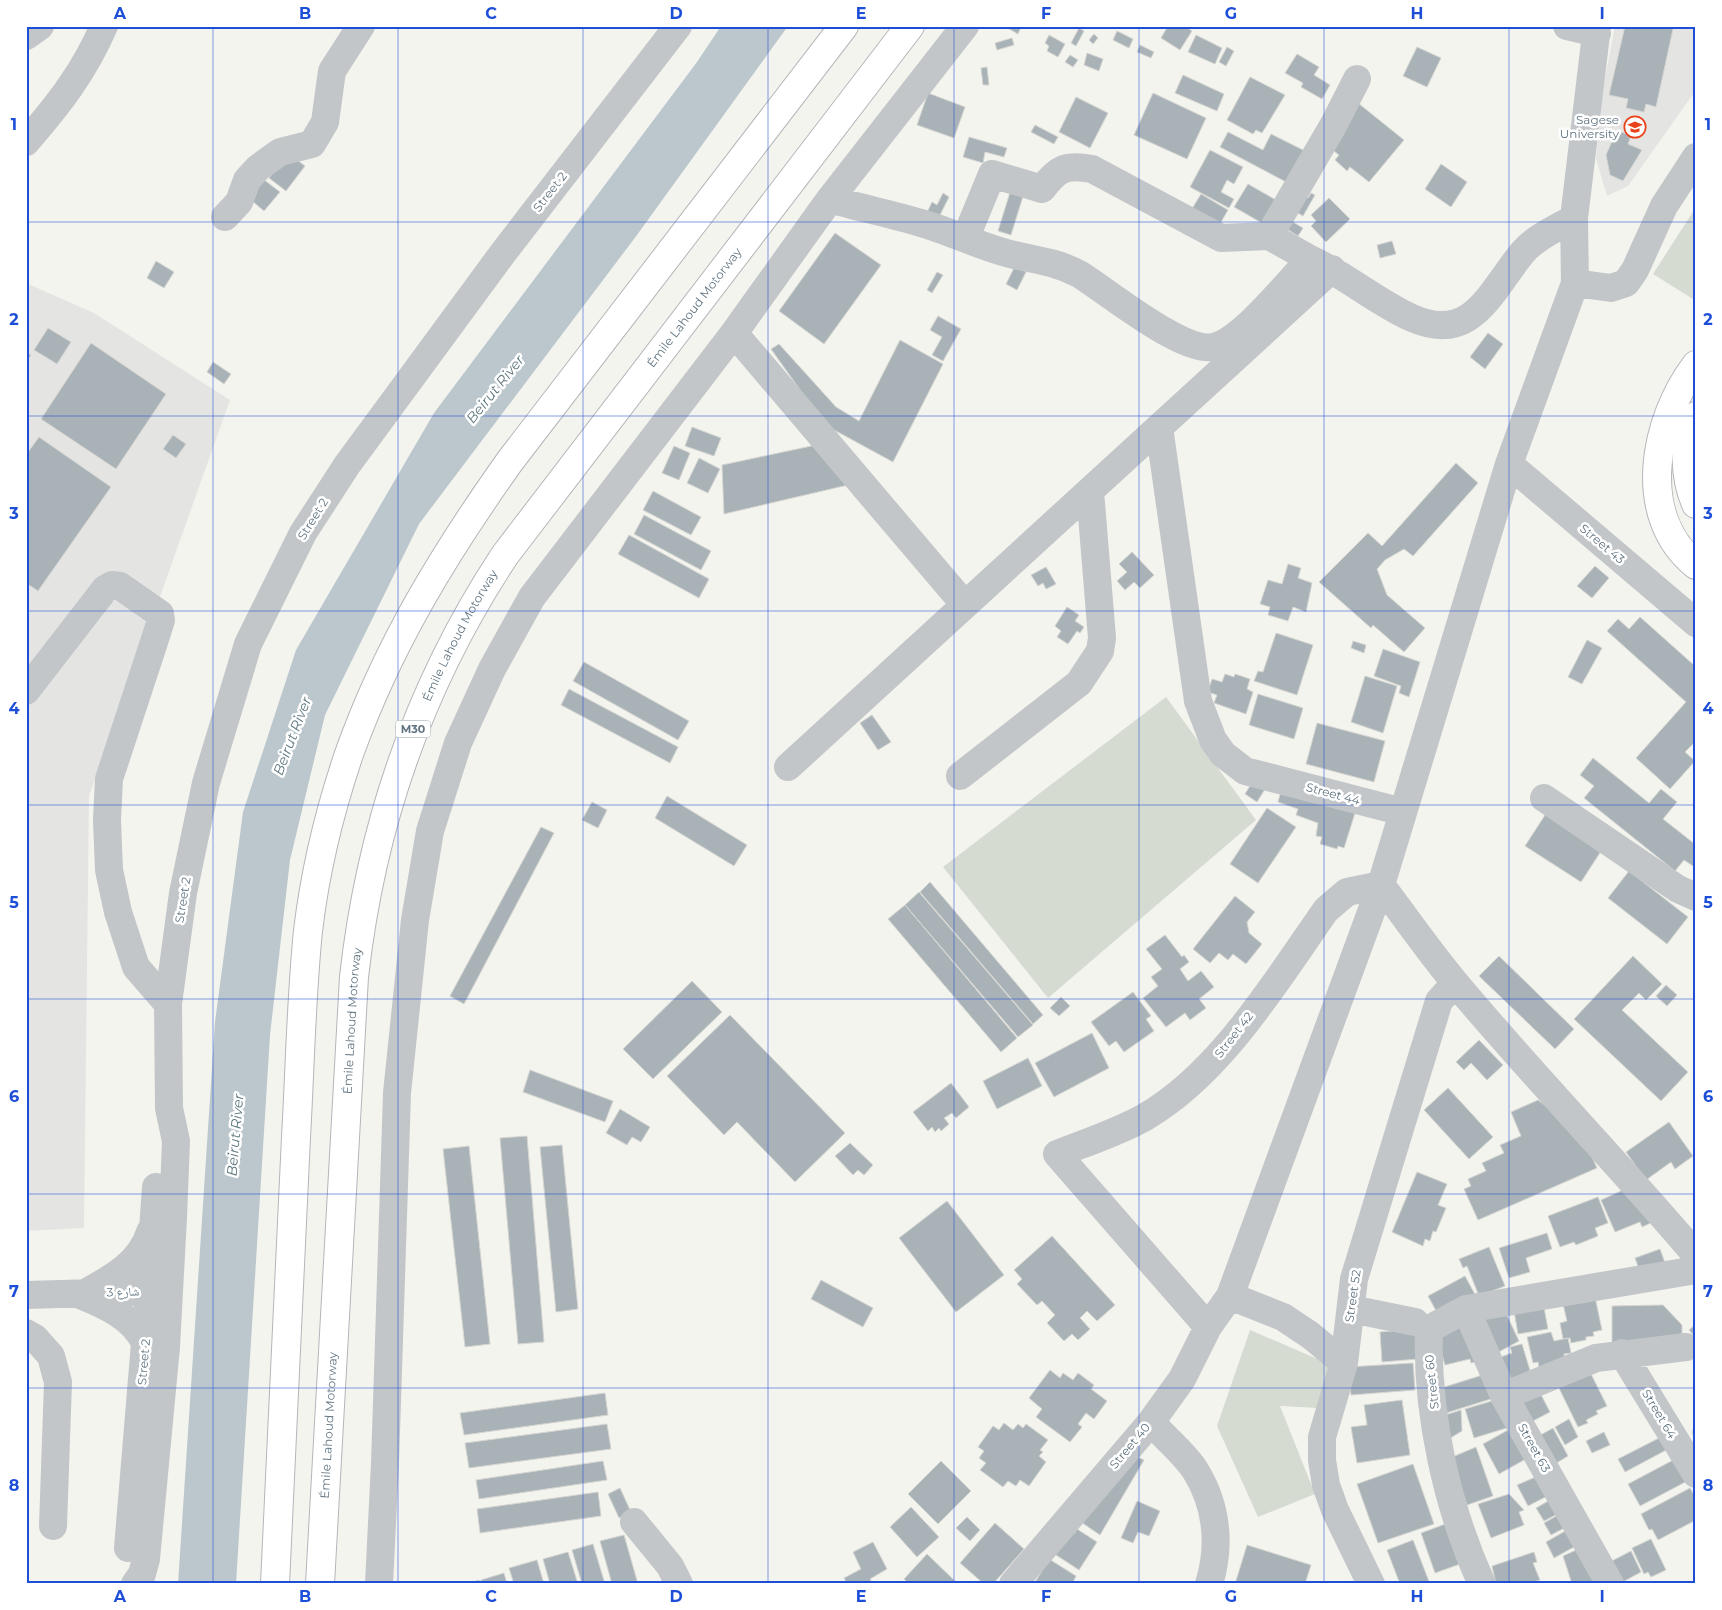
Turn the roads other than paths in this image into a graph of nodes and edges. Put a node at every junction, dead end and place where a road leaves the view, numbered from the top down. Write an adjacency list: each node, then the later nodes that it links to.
1 (40, 26): 10 (street)
2 (104, 26): 12 (street)
3 (361, 26): 15 (street)
4 (678, 26): 39 (street, Street 2)
5 (844, 26): 64 (highway)
6 (910, 26): 65 (highway, Émile Lahoud Motorway / M30)
7 (965, 26): 14 (street)
8 (1567, 26): 9 (street)
9 (1597, 30): 16 (street)
10 (26, 36)
11 (1357, 79): 17 (street)
12 (26, 142)
13 (1696, 157): 20 (street)
14 (830, 199): 18 (street); 21 (street)
15 (225, 217)
16 (1574, 218): 19 (street); 20 (street)
17 (1268, 236): 18 (street); 19 (street)
18 (966, 237): 19 (street)
19 (1321, 264): 24 (street)
20 (1575, 284): 25 (street, Street 40)
21 (734, 333): 29 (street); 66 (street)
22 (1696, 365): 28 (highway)
23 (1696, 416): 27 (highway)
24 (1160, 428): 26 (street); 35 (street, Street 44)
25 (1509, 464): 30 (street, Street 43); 35 (street, Street 40)
26 (1090, 491): 29 (street); 33 (street)
27 (1696, 504)
28 (1696, 565)
29 (966, 605): 32 (street)
30 (1696, 623)
31 (26, 691): 39 (street)
32 (788, 767)
33 (960, 776)
34 (1544, 798): 37 (street)
35 (1403, 812): 36 (street, Street 40)
36 (1381, 885): 38 (street); 47 (street, Street 40); 51 (street, Street 42)
37 (1696, 897)
38 (1455, 983): 42 (street); 48 (street, Street 52)
39 (168, 1004): 40 (street, Street 2)
40 (169, 1108): 41 (street); 44 (street)
41 (154, 1219): 44 (street, Street 2); 45 (street)
42 (1696, 1255)
43 (1696, 1270): 49 (street, Street 60)
44 (158, 1291): 45 (street, شارع 3); 53 (street, Street 2); 63 (street, Street 2)
45 (81, 1294): 46 (street, شارع 3); 53 (street)
46 (26, 1295)
47 (1230, 1296): 51 (street, Street 40); 56 (street)
48 (1351, 1309): 50 (street); 56 (street, Street 52)
49 (1466, 1309): 57 (street, Street 63); 71 (street, Street 60)
50 (1415, 1322)
51 (1208, 1327): 58 (street, Street 40)
52 (26, 1333): 61 (street)
53 (145, 1343): 62 (street, Street 2)
54 (1686, 1347): 55 (street)
55 (1622, 1354): 57 (street); 59 (street, Street 64)
56 (1344, 1363): 70 (street, Street 52)
57 (1504, 1396): 72 (street, Street 63)
58 (1151, 1422): 68 (street, Street 40); 69 (street)
59 (1696, 1474)
60 (634, 1522): 67 (street)
61 (53, 1526)
62 (130, 1584)
63 (136, 1584)
64 (275, 1584)
65 (320, 1584)
66 (379, 1584)
67 (679, 1584)
68 (1013, 1584)
69 (1209, 1584)
70 (1371, 1584)
71 (1482, 1584)
72 (1610, 1584)

